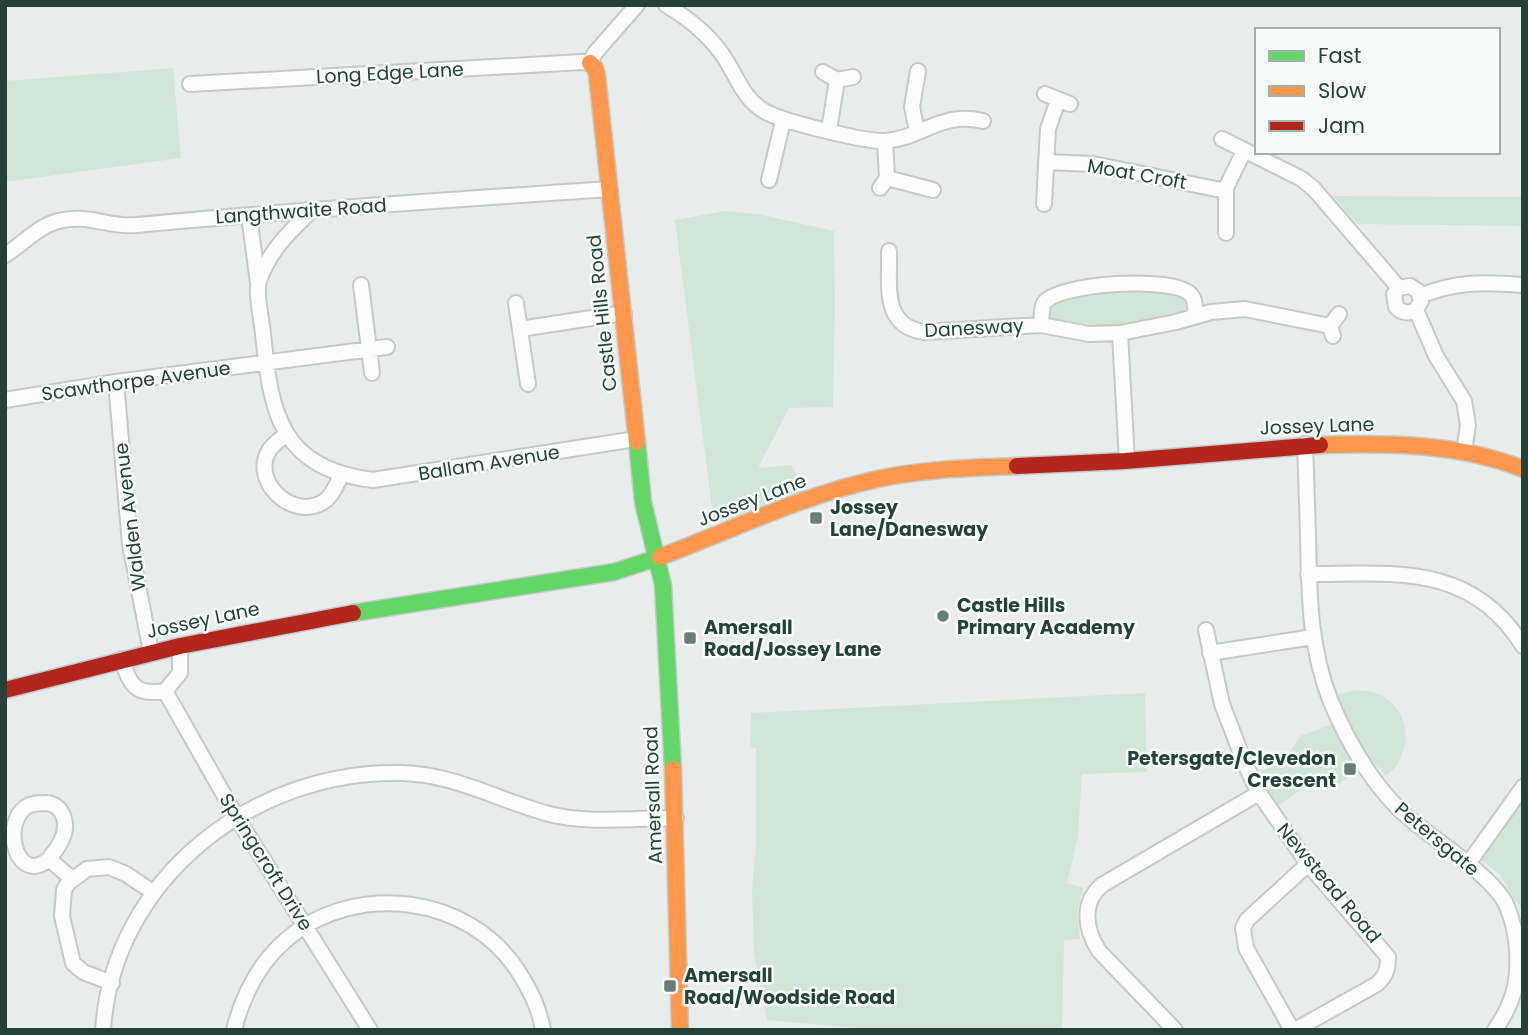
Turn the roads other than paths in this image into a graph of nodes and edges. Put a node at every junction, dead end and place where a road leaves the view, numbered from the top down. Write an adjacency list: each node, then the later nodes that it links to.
1 (636, 5): 3 (street)
2 (666, 5): 10 (street)
3 (590, 63): 8 (street, Long Edge Lane); 19 (street, Castle Hills Road)
4 (918, 71): 13 (street)
5 (823, 72): 7 (street)
6 (853, 77): 7 (street)
7 (837, 80): 12 (street)
8 (190, 84)
9 (1058, 99): 17 (street)
10 (783, 121): 12 (street); 18 (street)
11 (983, 121): 13 (street)
12 (829, 130): 15 (street)
13 (917, 131): 15 (street)
14 (1222, 139): 16 (street)
15 (885, 141): 20 (street)
16 (1244, 150): 21 (street); 31 (street)
17 (1046, 162): 21 (street, Moat Croft); 22 (street)
18 (769, 180)
19 (609, 188): 23 (street, Langthwaite Road); 34 (street, Castle Hills Road)
20 (933, 190)
21 (1226, 191): 25 (street)
22 (1044, 204)
23 (307, 210): 24 (street, Langthwaite Road); 28 (street)
24 (249, 215): 27 (street, Langthwaite Road); 28 (street, Ballam Avenue)
25 (1226, 233)
26 (889, 251): 36 (street, Danesway)
27 (5, 255)
28 (258, 283): 42 (street, Ballam Avenue)
29 (361, 285): 41 (street)
30 (1523, 285): 33 (street)
31 (1399, 288): 33 (street); 33 (street)
32 (516, 303): 38 (street)
33 (1418, 303): 50 (street)
34 (624, 313): 38 (street); 48 (street, Castle Hills Road)
35 (1195, 316): 36 (street, Danesway); 37 (street, Danesway); 39 (street, Danesway)
36 (1041, 325): 39 (street, Danesway)
37 (1334, 325)
38 (520, 329): 45 (street)
39 (1120, 333): 51 (street)
40 (387, 347): 41 (street, Scawthorpe Avenue)
41 (369, 349): 42 (street, Scawthorpe Avenue); 43 (street)
42 (266, 363): 44 (street, Scawthorpe Avenue); 47 (street, Ballam Avenue)
43 (372, 373)
44 (116, 382): 46 (street, Scawthorpe Avenue); 60 (street, Walden Avenue)
45 (528, 384)
46 (5, 400)
47 (287, 434): 53 (street, Ballam Avenue); 53 (street)
48 (636, 439): 53 (street, Ballam Avenue); 54 (street, Castle Hills Road)
49 (1305, 444): 50 (street, Jossey Lane); 51 (street, Jossey Lane); 55 (street, Petersgate)
50 (1464, 452): 52 (street, Jossey Lane)
51 (1126, 461): 54 (street, Jossey Lane)
52 (1523, 469)
53 (341, 475)
54 (659, 559): 58 (street, Jossey Lane); 68 (street, Amersall Road)
55 (1308, 574): 57 (street, Petersgate); 59 (street)
56 (1206, 630): 61 (street, Newstead Road)
57 (1313, 636): 61 (street); 71 (street, Petersgate)
58 (180, 646): 60 (street, Jossey Lane); 64 (street)
59 (1523, 646)
60 (152, 652): 62 (street, Jossey Lane)
61 (1210, 653): 66 (street, Newstead Road)
62 (122, 659): 63 (street, Jossey Lane); 64 (street)
63 (5, 690)
64 (165, 691): 67 (street, Springcroft Drive)
65 (1523, 786): 71 (street)
66 (1259, 793): 70 (street, Newstead Road); 81 (street)
67 (236, 817): 68 (street); 73 (street); 74 (street, Springcroft Drive)
68 (676, 818): 80 (street, Amersall Road)
69 (49, 859): 69 (street); 72 (street)
70 (1308, 864): 82 (street); 82 (street, Newstead Road)
71 (1468, 864): 83 (street, Petersgate)
72 (72, 878): 73 (street); 75 (street)
73 (154, 893): 75 (street)
74 (306, 926): 77 (street); 78 (street, Springcroft Drive); 79 (street)
75 (112, 983): 76 (street)
76 (103, 1030)
77 (234, 1030)
78 (370, 1030)
79 (543, 1030)
80 (680, 1030)
81 (1175, 1030)
82 (1293, 1030)
83 (1495, 1030)

